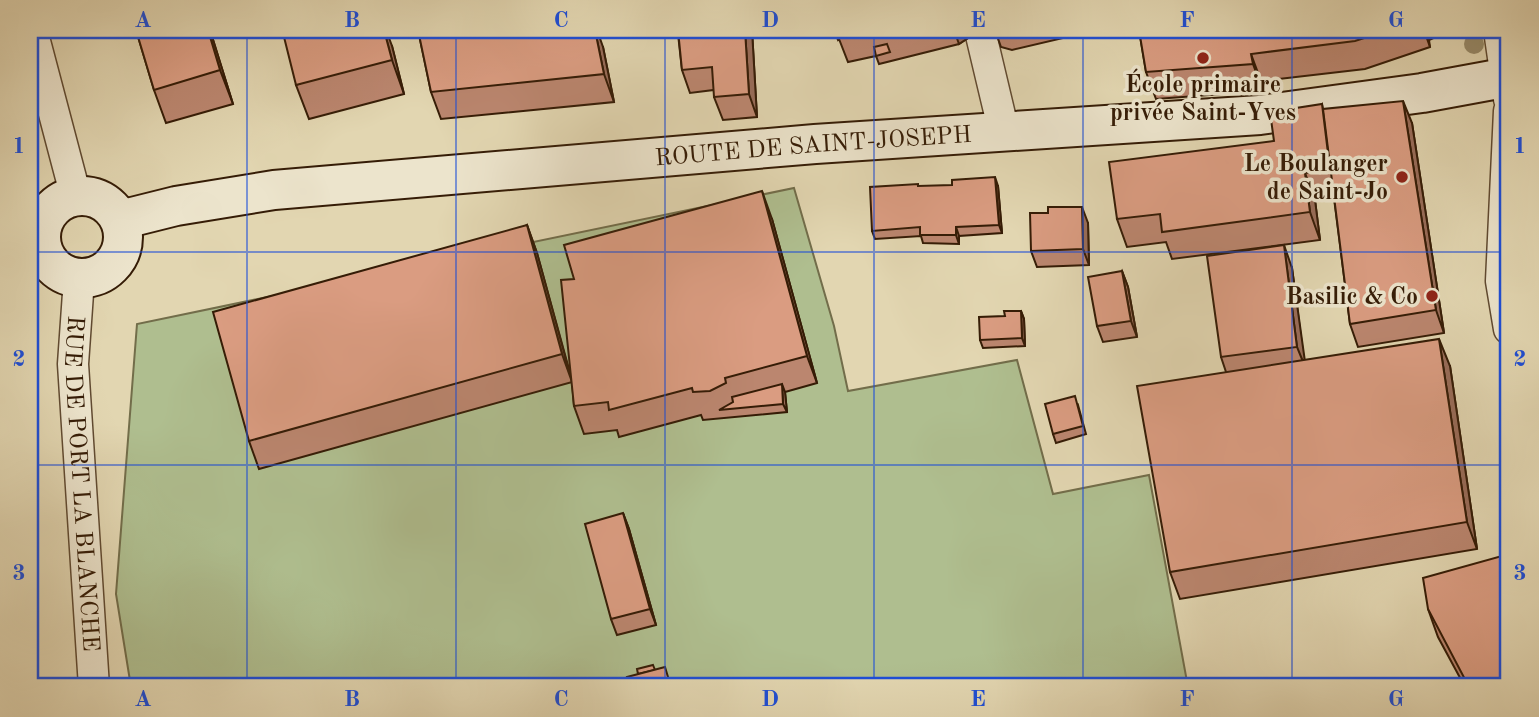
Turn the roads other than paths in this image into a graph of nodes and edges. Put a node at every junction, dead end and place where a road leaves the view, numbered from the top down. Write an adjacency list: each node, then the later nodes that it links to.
1 (32, 30): 6 (street)
2 (1499, 30): 4 (street)
3 (980, 31): 5 (street)
4 (1509, 91): 5 (street, ROUTE DE SAINT-JOSEPH); 10 (street)
5 (1004, 132): 7 (street, ROUTE DE SAINT-JOSEPH)
6 (76, 197): 7 (street); 8 (street)
7 (120, 220): 9 (street)
8 (36, 240): 9 (street)
9 (79, 279): 11 (street, RUE DE PORT LA BLANCHE)
10 (1509, 328)
11 (94, 687)

